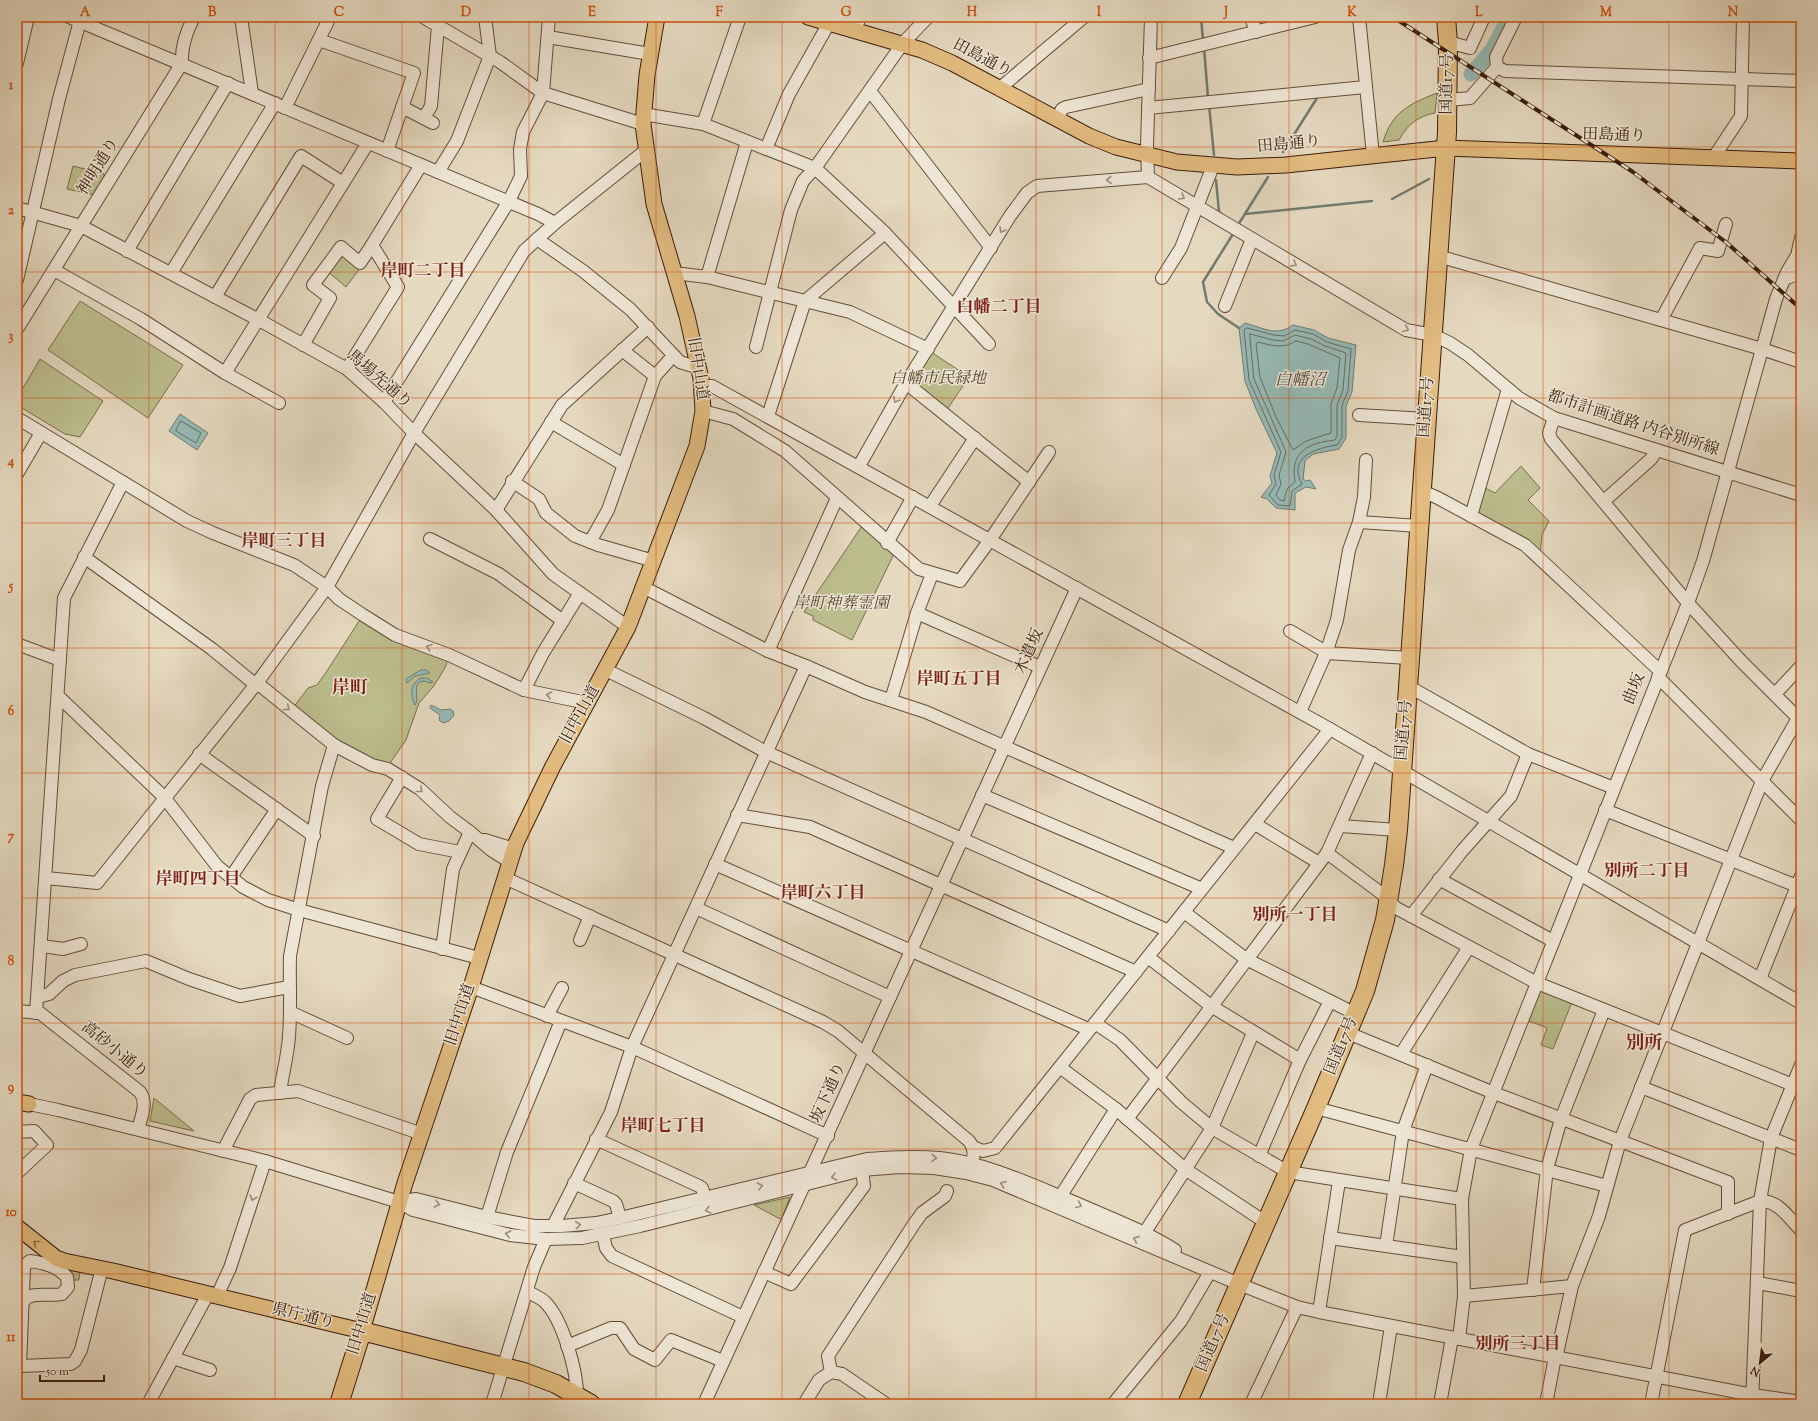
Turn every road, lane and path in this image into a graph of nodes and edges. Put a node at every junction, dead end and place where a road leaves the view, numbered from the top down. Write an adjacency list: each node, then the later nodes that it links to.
1 (28, 17): 33 (street)
2 (194, 17): 34 (street, 神明通り)
3 (241, 17): 44 (street)
4 (330, 17): 27 (street)
5 (423, 17): 24 (street)
6 (484, 17): 31 (street)
7 (549, 17): 26 (street)
8 (657, 17): 30 (main road, 旧中山道)
9 (740, 17): 51 (street)
10 (808, 17): 22 (main road, 田島通り)
11 (928, 17): 29 (street)
12 (1084, 17): 40 (street)
13 (1151, 17): 32 (street)
14 (1251, 17): 25 (street)
15 (1315, 17): 25 (street)
16 (1359, 17): 39 (street)
17 (1446, 17): 28 (highway, 国道17号)
18 (1484, 17): 28 (street)
19 (1516, 17): 35 (street)
20 (1743, 17): 36 (street)
21 (76, 18): 34 (street); 71 (street)
22 (829, 23): 23 (main road, 田島通り); 55 (street)
23 (857, 23): 29 (main road, 田島通り)
24 (438, 26): 31 (street); 47 (street)
25 (1256, 32): 32 (street)
26 (548, 37): 30 (street); 43 (street)
27 (319, 40): 46 (street); 47 (street)
28 (1448, 42): 45 (highway, 国道17号)
29 (903, 43): 40 (main road, 田島通り); 42 (street)
30 (650, 54): 49 (main road, 旧中山道)
31 (490, 56): 43 (street); 65 (street)
32 (1149, 58): 41 (street)
33 (17, 63)
34 (182, 63): 38 (street); 74 (street, 神明通り)
35 (1497, 67): 36 (street); 45 (street)
36 (1742, 79): 37 (street); 60 (street)
37 (1801, 81)
38 (228, 83): 44 (street); 81 (street)
39 (1365, 87): 48 (street); 59 (street)
40 (1000, 88): 50 (main road, 田島通り)
41 (1149, 89): 48 (street); 50 (street)
42 (870, 91): 64 (street); 80 (street)
43 (543, 93): 49 (street); 68 (street)
44 (252, 94): 46 (street)
45 (1449, 100): 54 (highway, 国道17号)
46 (280, 106): 52 (street); 85 (street)
47 (402, 107): 56 (street)
48 (1148, 108): 58 (street)
49 (643, 119): 51 (street); 57 (main road, 旧中山道)
50 (1057, 120): 58 (main road, 田島通り)
51 (703, 124): 53 (street)
52 (368, 142): 56 (street); 67 (street)
53 (747, 142): 55 (street); 88 (street)
54 (1446, 148): 59 (main road, 田島通り); 60 (main road, 田島通り); 83 (highway, 国道17号)
55 (766, 149): 64 (street)
56 (386, 151): 62 (street)
57 (645, 151): 72 (street); 86 (main road, 旧中山道)
58 (1147, 155): 63 (main road, 田島通り); 66 (street)
59 (1373, 155): 63 (main road, 田島通り)
60 (1714, 157): 61 (main road, 田島通り)
61 (1801, 161)
62 (421, 165): 65 (street); 79 (street)
63 (1212, 166): 69 (street)
64 (815, 168): 75 (street); 92 (street)
65 (438, 172): 68 (street)
66 (1148, 177): 69 (street, 都市計画道路 内谷別所線, one-way to 69); 80 (street, one-way to 80)
67 (343, 183): 93 (street); 98 (street)
68 (509, 202): 72 (street); 118 (street)
69 (1197, 206): 78 (street, 都市計画道路 内谷別所線); 89 (street)
70 (17, 208): 71 (street, 馬場先通り)
71 (33, 212): 74 (street, 馬場先通り); 91 (street)
72 (555, 223): 77 (street)
73 (1726, 224): 99 (street)
74 (82, 226): 81 (street, 馬場先通り); 84 (street, 神明通り)
75 (886, 233): 94 (street); 96 (street)
76 (1801, 238): 82 (street)
77 (537, 239): 100 (street); 127 (street)
78 (1252, 239): 95 (street); 102 (street, 都市計画道路 内谷別所線, one-way to 102)
79 (372, 245): 104 (street); 112 (street)
80 (991, 248): 96 (street)
81 (127, 251): 85 (street, 馬場先通り)
82 (1800, 255): 90 (street, 曲坂)
83 (1438, 256): 99 (street); 102 (highway, 国道17号)
84 (54, 270): 97 (street, 神明通り); 113 (street)
85 (171, 273): 93 (street, 馬場先通り)
86 (674, 273): 88 (street); 111 (main road, 旧中山道)
87 (1800, 273): 90 (street)
88 (707, 278): 92 (street)
89 (1162, 278)
90 (1784, 279): 107 (street, 曲坂)
91 (17, 280)
92 (769, 292): 94 (street); 105 (street)
93 (215, 297): 98 (street, 馬場先通り)
94 (805, 301): 106 (street); 122 (street)
95 (1224, 306)
96 (955, 308): 103 (street); 106 (street)
97 (21, 314): 101 (street, 神明通り)
98 (259, 320): 104 (street, 馬場先通り); 113 (street)
99 (1661, 320): 107 (street)
100 (648, 327): 108 (street); 109 (street)
101 (17, 329)
102 (1432, 336): 117 (street, 都市計画道路 内谷別所線); 124 (highway, 国道17号)
103 (989, 344)
104 (303, 345): 112 (street, 馬場先通り)
105 (756, 347)
106 (928, 349): 115 (street)
107 (1762, 349): 110 (street); 135 (street, 曲坂)
108 (622, 350): 114 (street); 126 (street)
109 (673, 356): 111 (street); 114 (street)
110 (1801, 362)
111 (699, 368): 116 (main road, 旧中山道)
112 (347, 369): 118 (street, 馬場先通り)
113 (225, 373): 119 (street)
114 (656, 376): 133 (street)
115 (906, 383): 129 (street); 134 (street, one-way to 134)
116 (702, 386): 120 (main road, 旧中山道); 122 (street)
117 (1508, 389): 125 (street, 都市計画道路 内谷別所線); 147 (street)
118 (384, 402): 127 (street, 馬場先通り)
119 (279, 403)
120 (703, 411): 143 (street); 155 (main road, 旧中山道)
121 (1360, 415): 124 (street)
122 (768, 416): 134 (street)
123 (17, 418): 128 (street)
124 (1426, 418): 140 (highway, 国道17号)
125 (1554, 418): 130 (street, 都市計画道路 内谷別所線); 144 (street)
126 (551, 422): 133 (street); 137 (street)
127 (414, 433): 146 (street, 馬場先通り); 157 (street)
128 (41, 434): 136 (street); 138 (street)
129 (974, 438): 139 (street); 145 (street)
130 (1656, 450): 135 (street, 都市計画道路 内谷別所線); 144 (street)
131 (1049, 452): 139 (street)
132 (1366, 460): 148 (street)
133 (624, 465): 152 (street)
134 (859, 466): 142 (street)
135 (1726, 472): 141 (street, 都市計画道路 内谷別所線); 161 (street, 曲坂)
136 (17, 474)
137 (512, 481): 146 (street); 152 (street)
138 (123, 482): 154 (street); 157 (street)
139 (1029, 482): 151 (street)
140 (1422, 491): 147 (street); 149 (highway, 国道17号)
141 (1801, 495)
142 (913, 497): 145 (street); 153 (street)
143 (837, 498): 153 (street); 167 (street)
144 (1604, 502): 161 (street)
145 (930, 506): 151 (street)
146 (496, 510): 160 (street, 馬場先通り)
147 (1471, 516): 175 (street)
148 (1359, 522): 149 (street); 168 (street)
149 (1419, 526): 169 (highway, 国道17号)
150 (430, 539): 163 (street)
151 (990, 540): 156 (street); 159 (street)
152 (590, 542): 155 (street)
153 (887, 543): 156 (street)
154 (84, 557): 170 (street); 176 (street)
155 (654, 561): 158 (main road, 旧中山道)
156 (932, 574): 162 (street)
157 (327, 587): 176 (street); 178 (street, one-way to 157)
158 (643, 587): 164 (main road, 旧中山道); 167 (street)
159 (1077, 588): 173 (street, 木遣坂); 183 (street)
160 (580, 593): 163 (street); 164 (street, 馬場先通り)
161 (1688, 603): 175 (street, 曲坂); 179 (street)
162 (917, 613): 173 (street); 181 (street)
163 (563, 621): 178 (street)
164 (628, 627): 174 (main road, 旧中山道)
165 (1290, 631): 168 (street)
166 (17, 644): 170 (street)
167 (768, 651): 171 (street)
168 (1326, 653): 169 (street); 183 (street)
169 (1409, 658): 177 (highway, 国道17号)
170 (60, 660): 180 (street)
171 (806, 666): 181 (street); 188 (street)
172 (1801, 666): 179 (street)
173 (1040, 667): 187 (street, 木遣坂)
174 (606, 670): 182 (main road, 旧中山道); 188 (street)
175 (1659, 674): 194 (street); 195 (street, 曲坂)
176 (256, 684): 186 (street, one-way to 186); 190 (street)
177 (1408, 686): 191 (street); 192 (highway, 国道17号)
178 (524, 690): 182 (street, one-way to 178)
179 (1775, 694): 184 (street)
180 (58, 696): 197 (street); 218 (street)
181 (891, 700): 187 (street)
182 (587, 703): 212 (main road, 旧中山道)
183 (1300, 712): 185 (street)
184 (1800, 719): 194 (street)
185 (1330, 729): 189 (street); 203 (street)
186 (334, 745): 193 (street); 207 (street)
187 (1004, 747): 196 (street, 木遣坂); 209 (street)
188 (766, 752): 200 (street); 208 (street)
189 (1372, 753): 192 (street); 204 (street)
190 (199, 754): 197 (street); 198 (street)
191 (1528, 754): 195 (street); 202 (street)
192 (1402, 770): 202 (street); 205 (highway, 国道17号)
193 (402, 777): 206 (street, one-way to 206); 210 (street)
194 (1762, 781): 201 (street); 213 (street)
195 (1614, 788): 199 (street, 曲坂)
196 (982, 795): 208 (street, 坂下通り); 223 (street)
197 (164, 797): 217 (street); 218 (street)
198 (277, 809): 207 (street); 217 (street)
199 (1606, 810): 213 (street); 216 (street, 曲坂)
200 (737, 815): 215 (street); 222 (street)
201 (1801, 820)
202 (1489, 821): 216 (street); 220 (street)
203 (1255, 824): 209 (street); 214 (street)
204 (1340, 826): 205 (street); 211 (street)
205 (1398, 830): 224 (highway, 国道17号)
206 (470, 832): 210 (street); 212 (street)
207 (314, 836): 226 (street)
208 (962, 840): 222 (street, 坂下通り); 230 (street)
209 (1234, 848): 223 (street)
210 (460, 852): 237 (street)
211 (1327, 853): 214 (street); 224 (street)
212 (512, 856): 219 (main road, 旧中山道)
213 (1732, 860): 221 (street); 233 (street)
214 (1319, 863): 242 (street)
215 (715, 864): 225 (street); 238 (street)
216 (1580, 873): 232 (street, 曲坂); 233 (street)
217 (231, 877): 226 (street)
218 (46, 878): 235 (street)
219 (505, 878): 228 (street); 241 (main road, 旧中山道)
220 (1439, 879): 229 (street); 232 (street)
221 (1799, 881): 244 (street)
222 (942, 884): 238 (street, 坂下通り); 243 (street)
223 (1202, 890): 227 (street)
224 (1388, 900): 229 (street); 258 (highway, 国道17号)
225 (696, 908): 239 (street); 250 (street)
226 (299, 910): 237 (street); 246 (street)
227 (1184, 912): 230 (street); 242 (street)
228 (590, 916): 231 (street); 239 (street)
229 (1412, 916): 236 (street)
230 (1168, 931): 240 (street)
231 (580, 940)
232 (1553, 941): 245 (street, 曲坂)
233 (1698, 943): 244 (street); 262 (street)
234 (81, 944): 235 (street)
235 (42, 946): 249 (street)
236 (1469, 947): 245 (street); 268 (street)
237 (442, 949): 241 (street)
238 (911, 950): 250 (street, 坂下通り); 261 (street)
239 (674, 954): 266 (street); 267 (street)
240 (1148, 957): 243 (street); 253 (street)
241 (479, 958): 247 (main road, 旧中山道)
242 (1246, 959): 251 (street); 253 (street)
243 (1136, 972): 261 (street)
244 (1760, 979): 252 (street)
245 (1537, 983): 254 (street); 277 (street, 曲坂)
246 (290, 986): 249 (street); 256 (street)
247 (471, 987): 259 (street); 287 (main road, 旧中山道)
248 (562, 988): 259 (street)
249 (38, 997): 257 (street)
250 (890, 997): 267 (street, 坂下通り)
251 (1330, 1001): 258 (street); 269 (street)
252 (1801, 1003)
253 (1211, 1006): 263 (street); 273 (street)
254 (1604, 1010): 262 (street); 282 (street)
255 (17, 1011): 257 (street)
256 (290, 1012): 265 (street); 276 (street)
257 (36, 1013): 284 (street, 高砂小通り)
258 (1356, 1014): 264 (highway, 国道17号)
259 (547, 1016): 260 (street)
260 (561, 1021): 266 (street); 316 (street)
261 (1091, 1026): 272 (street); 273 (street)
262 (1662, 1032): 274 (street); 275 (street)
263 (1253, 1033): 269 (street); 283 (street)
264 (1348, 1034): 268 (street); 279 (highway, 国道17号)
265 (347, 1038)
266 (632, 1047): 288 (street); 290 (street)
267 (864, 1054): 288 (street, 坂下通り); 292 (street)
268 (1401, 1054): 270 (street)
269 (1300, 1060): 296 (street)
270 (1428, 1065): 277 (street); 285 (street)
271 (1801, 1065): 274 (street)
272 (1061, 1068): 280 (street); 292 (street)
273 (1158, 1078): 281 (street); 283 (street)
274 (1793, 1085): 289 (street)
275 (1641, 1087): 289 (street); 291 (street)
276 (280, 1093): 287 (street); 294 (street)
277 (1494, 1093): 282 (street); 293 (street, 曲坂)
278 (20, 1106): 284 (street)
279 (1316, 1108): 285 (street); 303 (highway, 国道17号)
280 (1116, 1109): 281 (street); 310 (street)
281 (1127, 1119): 299 (street)
282 (1561, 1119): 291 (street); 300 (street)
283 (1212, 1128): 296 (street); 299 (street)
284 (138, 1129): 294 (street)
285 (1402, 1131): 293 (street); 308 (street)
286 (17, 1132): 302 (street)
287 (422, 1134): 314 (main road, 旧中山道)
288 (828, 1136): 304 (street, 坂下通り)
289 (1771, 1138): 295 (street); 313 (street)
290 (596, 1139): 306 (street); 311 (street)
291 (1620, 1141): 307 (street); 315 (street)
292 (973, 1147): 298 (street)
293 (1472, 1149): 300 (street); 312 (street, 曲坂)
294 (223, 1150): 297 (street)
295 (1801, 1150)
296 (1259, 1156): 303 (street)
297 (265, 1161): 314 (street); 338 (street, one-way to 338)
298 (972, 1164): 304 (street, one-way to 298); 310 (street)
299 (1185, 1169): 318 (street); 322 (street)
300 (1548, 1169): 307 (street); 335 (street)
301 (862, 1170): 304 (street, one-way to 304); 330 (street); 331 (street, one-way to 301)
302 (17, 1172)
303 (1288, 1172): 305 (street); 318 (highway, 国道17号)
304 (808, 1179): 311 (street, one-way to 304); 323 (street, one-way to 323); 330 (street, 坂下通り)
305 (1339, 1181): 308 (street); 324 (street)
306 (574, 1183): 317 (street); 319 (street)
307 (1607, 1186): 334 (street)
308 (1394, 1189): 312 (street); 326 (street)
309 (947, 1191): 354 (street)
310 (1060, 1197): 322 (street, one-way to 322)
311 (705, 1198): 317 (street)
312 (1462, 1198): 327 (street, 曲坂)
313 (1760, 1201): 315 (street); 321 (street); 332 (street)
314 (399, 1202): 316 (street, one-way to 316); 325 (street, one-way to 314); 345 (main road, 旧中山道)
315 (1728, 1214): 355 (street)
316 (487, 1217): 319 (street)
317 (620, 1218): 319 (street, one-way to 317)
318 (1265, 1222): 333 (highway, 国道17号)
319 (553, 1226)
320 (17, 1227): 328 (main road, one-way to 320)
321 (1801, 1230)
322 (1145, 1232): 331 (street)
323 (603, 1234): 325 (street); 343 (street)
324 (1330, 1238): 326 (street); 342 (street)
325 (546, 1239): 336 (street)
326 (1386, 1246): 327 (street)
327 (1463, 1257): 339 (street, 曲坂)
328 (53, 1262): 329 (main road, 県庁通り); 340 (street); 340 (street)
329 (102, 1268): 338 (main road, 県庁通り); 352 (street)
330 (764, 1272): 343 (street, 坂下通り)
331 (1210, 1272): 333 (street); 365 (street)
332 (1758, 1283): 337 (street); 357 (street)
333 (1239, 1284): 341 (street); 366 (highway, 国道17号)
334 (1572, 1286): 335 (street); 349 (street)
335 (1533, 1290): 339 (street)
336 (527, 1291): 347 (street); 351 (street)
337 (1801, 1291)
338 (212, 1295): 345 (main road, 県庁通り); 348 (street)
339 (1464, 1296): 346 (street, 曲坂)
340 (23, 1302): 352 (street)
341 (1297, 1306): 342 (street); 367 (street)
342 (1319, 1312): 344 (street)
343 (743, 1317): 350 (street, 坂下通り)
344 (1391, 1326): 346 (street); 368 (street)
345 (362, 1331): 351 (highway, 県庁通り); 360 (highway, 旧中山道)
346 (1455, 1338): 349 (street); 369 (street, 曲坂)
347 (567, 1346): 350 (street); 356 (street)
348 (173, 1358): 353 (street); 359 (street)
349 (1555, 1358): 355 (street); 370 (street)
350 (723, 1361): 362 (street, 坂下通り)
351 (504, 1366): 356 (highway, 県庁通り); 361 (street)
352 (18, 1367)
353 (210, 1370)
354 (831, 1372): 363 (street); 364 (street)
355 (1656, 1377): 357 (street); 371 (street)
356 (584, 1400)
357 (1753, 1400): 358 (street)
358 (1801, 1402)
359 (148, 1404)
360 (339, 1404)
361 (492, 1404)
362 (704, 1404)
363 (804, 1404)
364 (886, 1404)
365 (1113, 1404)
366 (1187, 1404)
367 (1252, 1404)
368 (1379, 1404)
369 (1440, 1404)
370 (1546, 1404)
371 (1650, 1404)

